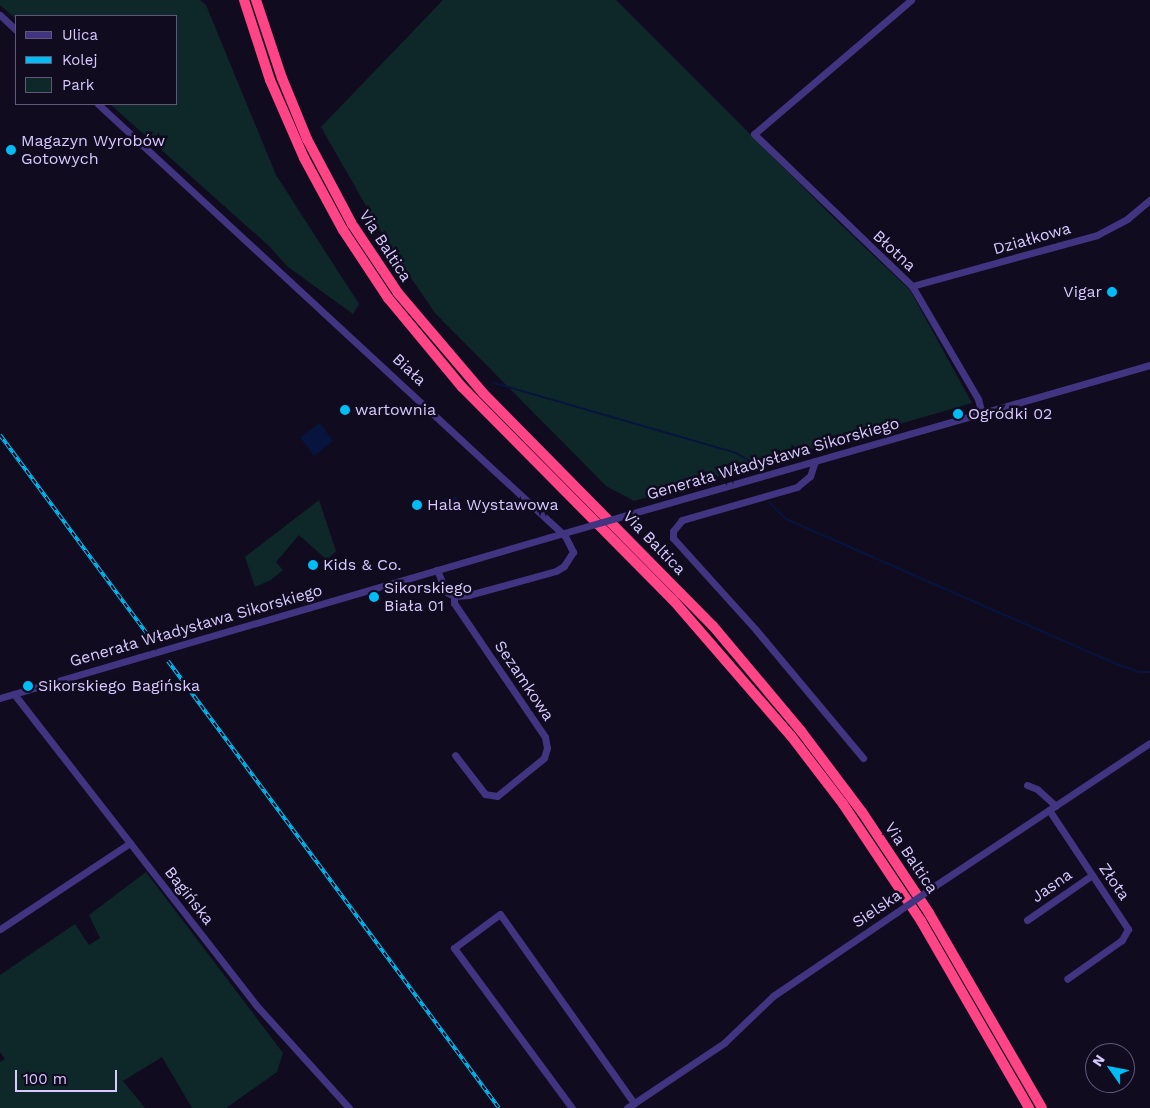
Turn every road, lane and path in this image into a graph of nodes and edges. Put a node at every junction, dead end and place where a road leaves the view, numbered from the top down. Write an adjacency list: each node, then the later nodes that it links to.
1 (244, 0): 29 (highway, Via Baltica)
2 (256, 0): 30 (highway, Via Baltica)
3 (911, 0): 8 (street, Błotna)
4 (0, 15): 5 (street)
5 (15, 29)
6 (99, 105): 13 (street, Biała)
7 (1150, 200): 8 (street, Działkowa)
8 (912, 286): 10 (street, Błotna)
9 (1150, 365): 10 (street, Generała Władysława Sikorskiego)
10 (982, 414): 11 (street, Generała Władysława Sikorskiego)
11 (814, 461): 12 (street, Generała Władysława Sikorskiego, bridge); 18 (street)
12 (436, 570): 13 (street); 14 (street, Generała Władysława Sikorskiego)
13 (454, 596): 17 (street, Sezamkowa)
14 (14, 694): 15 (street, Generała Władysława Sikorskiego); 21 (street, Bagińska)
15 (0, 698)
16 (1150, 744): 20 (street, Sielska)
17 (455, 755)
18 (862, 758)
19 (1027, 785): 20 (street, Złota)
20 (1052, 808): 22 (street, Złota); 26 (street, Sielska, bridge)
21 (130, 843): 24 (street); 27 (street, Bagińska)
22 (1092, 875): 23 (street, Jasna); 25 (street, Złota)
23 (1027, 920)
24 (0, 929)
25 (1067, 980)
26 (631, 1106): 28 (street)
27 (349, 1108)
28 (572, 1108)
29 (1029, 1108)
30 (1042, 1108)

